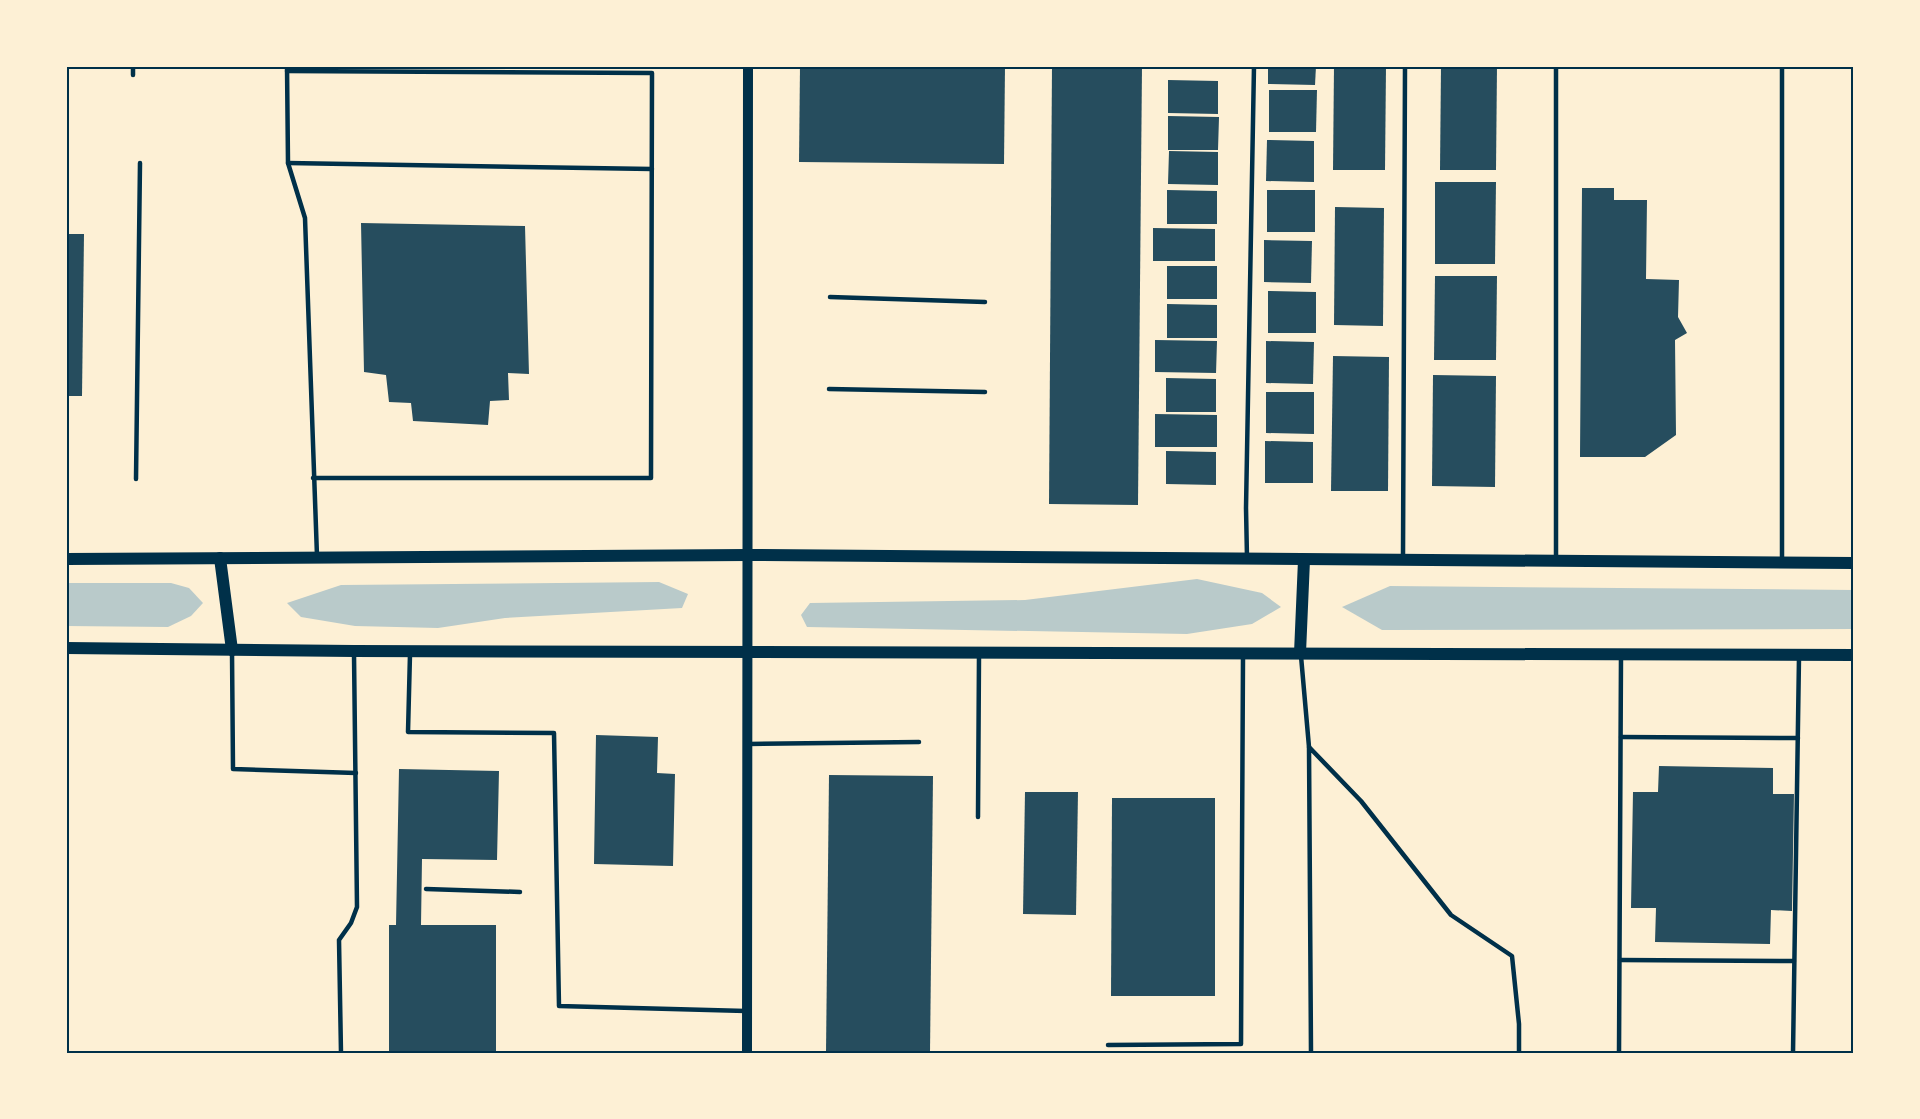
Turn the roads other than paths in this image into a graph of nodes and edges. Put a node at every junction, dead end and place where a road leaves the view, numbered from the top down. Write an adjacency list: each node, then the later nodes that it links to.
1 (133, 66): 8 (lane)
2 (748, 66): 18 (street)
3 (1254, 66): 22 (lane)
4 (1405, 66): 24 (lane)
5 (1556, 66): 25 (lane)
6 (1782, 66): 26 (lane)
7 (287, 68): 10 (lane); 11 (lane)
8 (133, 75)
9 (140, 163): 17 (lane)
10 (288, 163): 11 (lane); 16 (lane)
11 (652, 169): 16 (lane)
12 (830, 297): 13 (lane)
13 (985, 302)
14 (829, 389): 15 (lane)
15 (985, 392)
16 (313, 478): 19 (lane)
17 (136, 479)
18 (748, 555): 19 (main road); 22 (main road); 32 (street)
19 (317, 557): 20 (main road)
20 (220, 558): 21 (main road); 29 (main road)
21 (66, 559)
22 (1247, 559): 23 (main road)
23 (1304, 560): 24 (main road); 35 (main road)
24 (1403, 560): 25 (main road)
25 (1556, 562): 26 (main road)
26 (1782, 563): 27 (main road)
27 (1854, 563)
28 (66, 648): 29 (main road)
29 (232, 650): 30 (main road); 44 (lane)
30 (354, 651): 31 (main road); 44 (lane)
31 (410, 651): 32 (main road); 50 (lane)
32 (748, 651): 33 (main road); 42 (street)
33 (979, 652): 34 (main road); 45 (lane)
34 (1243, 653): 35 (main road); 51 (lane)
35 (1300, 653): 38 (main road); 43 (lane)
36 (1799, 654): 37 (main road); 38 (main road); 40 (lane)
37 (1854, 654)
38 (1621, 655): 39 (lane)
39 (1621, 738): 40 (lane); 48 (lane)
40 (1798, 738): 49 (lane)
41 (919, 742): 42 (lane)
42 (748, 744): 50 (street)
43 (1310, 747): 54 (lane); 55 (lane)
44 (356, 773): 52 (lane)
45 (978, 817)
46 (426, 889): 47 (lane)
47 (519, 892)
48 (1620, 960): 49 (lane); 56 (lane)
49 (1794, 961): 57 (lane)
50 (747, 1011): 53 (street)
51 (1108, 1045)
52 (341, 1053)
53 (747, 1053)
54 (1311, 1053)
55 (1519, 1053)
56 (1619, 1053)
57 (1793, 1053)

